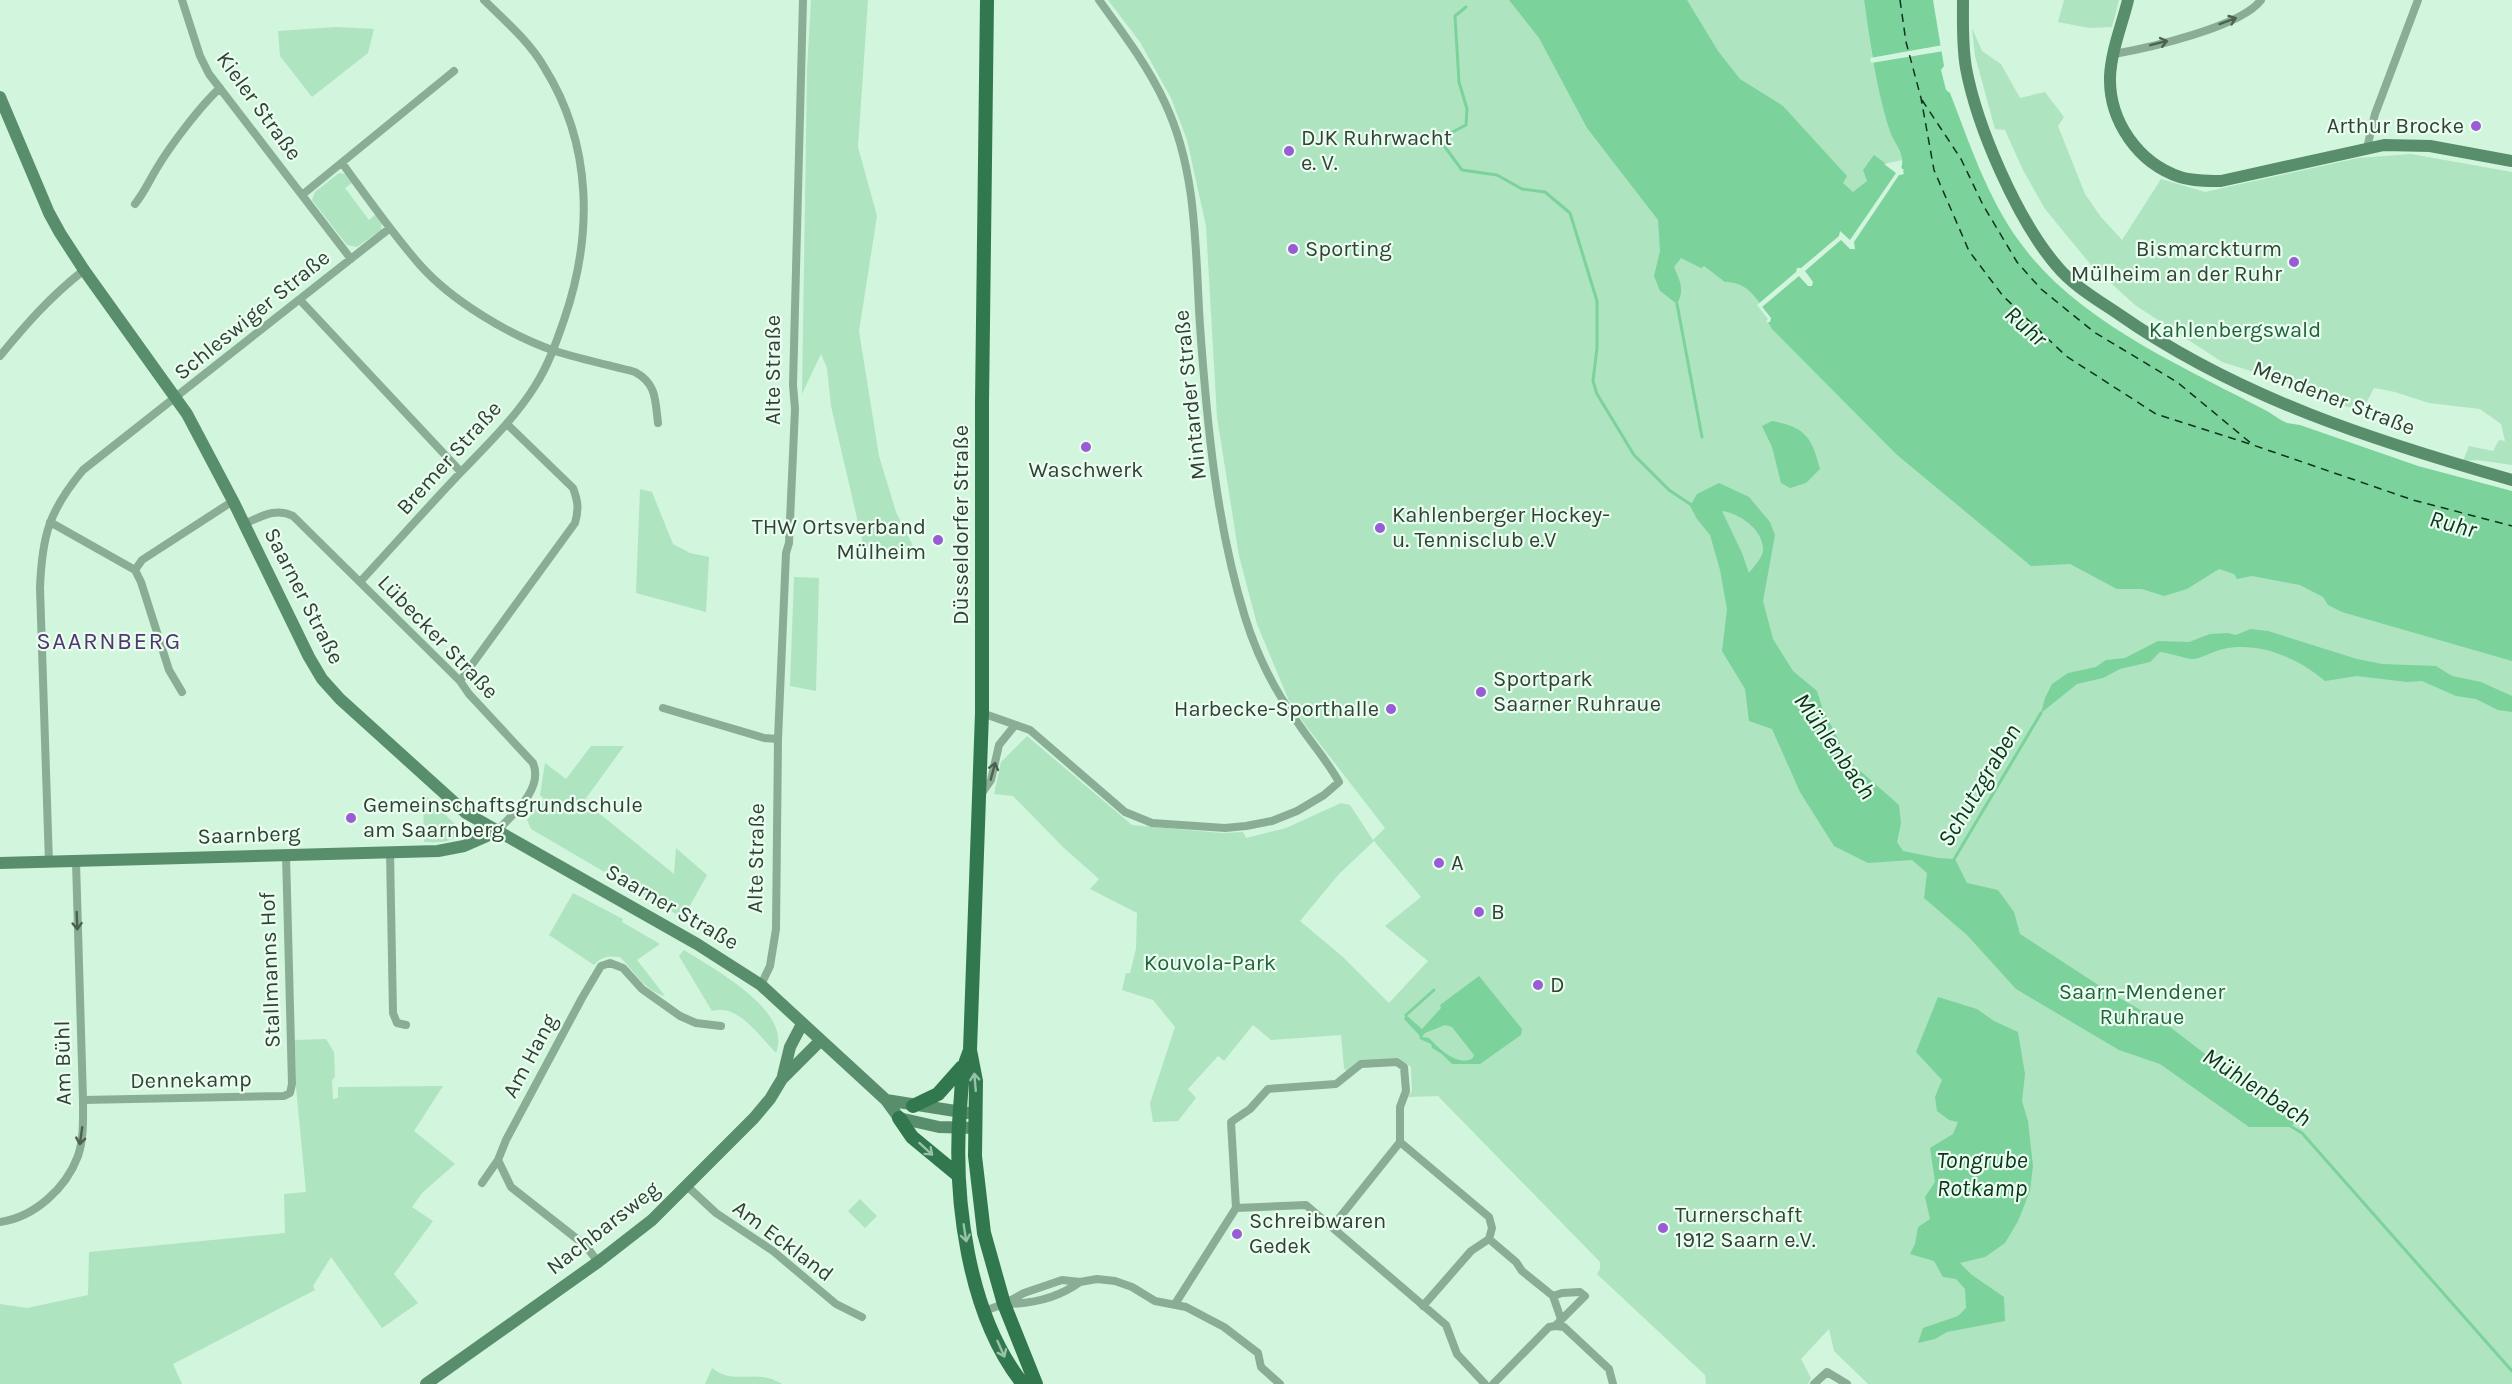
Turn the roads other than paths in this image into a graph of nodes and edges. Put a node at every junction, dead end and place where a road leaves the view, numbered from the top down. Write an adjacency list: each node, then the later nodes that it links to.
1 (182, 0): 12 (street, Kieler Straße)
2 (484, 0): 23 (street, Bremer Straße)
3 (803, 0): 40 (street, Alte Straße)
4 (987, 0): 38 (main road, Düsseldorfer Straße)
5 (1100, 0): 39 (street, Mintarder Straße)
6 (1964, 0): 29 (main road, Mendener Straße)
7 (2128, 0): 10 (main road)
8 (2261, 0): 10 (street, one-way to 8)
9 (2418, 0): 14 (street)
10 (2114, 54): 14 (main road)
11 (454, 71): 16 (street, Kieler Straße)
12 (220, 88): 17 (street, Kieler Straße); 18 (street)
13 (0, 98): 21 (main road, Saarner Straße)
14 (2367, 148): 15 (main road)
15 (2512, 161)
16 (342, 163): 17 (street, Kieler Straße); 19 (street)
17 (302, 195): 20 (street, Kieler Straße)
18 (135, 204)
19 (390, 228): 20 (street); 23 (street)
20 (351, 259): 22 (street, Schleswiger Straße)
21 (84, 270): 24 (street); 25 (main road, Saarner Straße)
22 (300, 300): 25 (street, Schleswiger Straße); 28 (street)
23 (554, 350): 26 (street); 27 (street, Bremer Straße)
24 (0, 356)
25 (176, 398): 30 (main road, Saarner Straße); 31 (street, Schleswiger Straße)
26 (658, 423)
27 (507, 424): 28 (street, Bremer Straße); 35 (street)
28 (461, 472): 34 (street, Bremer Straße)
29 (2512, 480)
30 (233, 501): 32 (main road, Saarner Straße); 33 (street)
31 (50, 522): 33 (street); 47 (street, Schleswiger Straße)
32 (244, 524): 34 (street, Lübecker Straße); 42 (main road, Saarner Straße)
33 (135, 570): 36 (street)
34 (360, 582): 35 (street, Lübecker Straße)
35 (460, 681): 42 (street, Lübecker Straße)
36 (182, 692)
37 (663, 708): 40 (street)
38 (982, 713): 39 (street); 41 (main road, Düsseldorfer Straße)
39 (1015, 725): 41 (street, one-way to 39)
40 (778, 739): 48 (street, Alte Straße)
41 (978, 800): 53 (main road, Düsseldorfer Straße)
42 (496, 832): 43 (main road, Saarnberg); 48 (main road, Saarner Straße)
43 (390, 852): 44 (main road, Saarnberg); 50 (street)
44 (286, 854): 45 (main road, Saarnberg); 56 (street, Stallmanns Hof)
45 (76, 862): 47 (main road, Saarnberg); 57 (street, Am Bühl, one-way to 57)
46 (0, 863): 47 (main road, Saarnberg)
47 (49, 863)
48 (761, 985): 49 (main road)
49 (802, 1024): 52 (main road); 55 (main road, Nachbarsweg)
50 (406, 1025)
51 (720, 1026): 65 (street, Am Hang)
52 (820, 1041): 55 (main road, Nachbarsweg); 58 (main road)
53 (970, 1050): 54 (main road, Düsseldorfer Straße); 62 (main road, Düsseldorfer Straße, one-way to 53)
54 (962, 1067): 59 (main road); 60 (main road, Düsseldorfer Straße)
55 (782, 1079): 68 (main road, Nachbarsweg)
56 (292, 1084): 57 (street, Dennekamp)
57 (83, 1100): 70 (street, Am Bühl, one-way to 70)
58 (886, 1100): 59 (main road); 61 (main road)
59 (914, 1106): 60 (main road)
60 (959, 1112): 62 (main road); 63 (main road, Düsseldorfer Straße)
61 (899, 1118): 63 (main road); 66 (main road, one-way to 66)
62 (975, 1121): 63 (main road); 76 (main road, Düsseldorfer Straße)
63 (958, 1127): 66 (main road, Düsseldorfer Straße)
64 (1400, 1142): 69 (street); 71 (street); 72 (street)
65 (498, 1161): 67 (street, Am Hang); 73 (street)
66 (958, 1175): 79 (main road, Düsseldorfer Straße, one-way to 79)
67 (482, 1183)
68 (687, 1186): 73 (main road, Nachbarsweg); 80 (street, Am Eckland)
69 (1236, 1208): 71 (street); 77 (street)
70 (0, 1222)
71 (1332, 1227): 78 (street)
72 (1489, 1239): 75 (street); 78 (street)
73 (598, 1262): 82 (main road, Nachbarsweg)
74 (1080, 1281): 76 (street); 76 (street); 77 (street)
75 (1553, 1296): 81 (street); 81 (street)
76 (1004, 1304): 79 (street); 84 (main road, Düsseldorfer Straße)
77 (1175, 1304): 85 (street)
78 (1423, 1306): 86 (street)
79 (984, 1311): 83 (main road, Düsseldorfer Straße, one-way to 83)
80 (862, 1317)
81 (1558, 1322): 87 (street); 88 (street)
82 (426, 1384)
83 (1023, 1384)
84 (1036, 1384)
85 (1280, 1384)
86 (1485, 1384)
87 (1492, 1384)
88 (1612, 1384)
89 (1814, 1384): 90 (street)
90 (1847, 1384)

